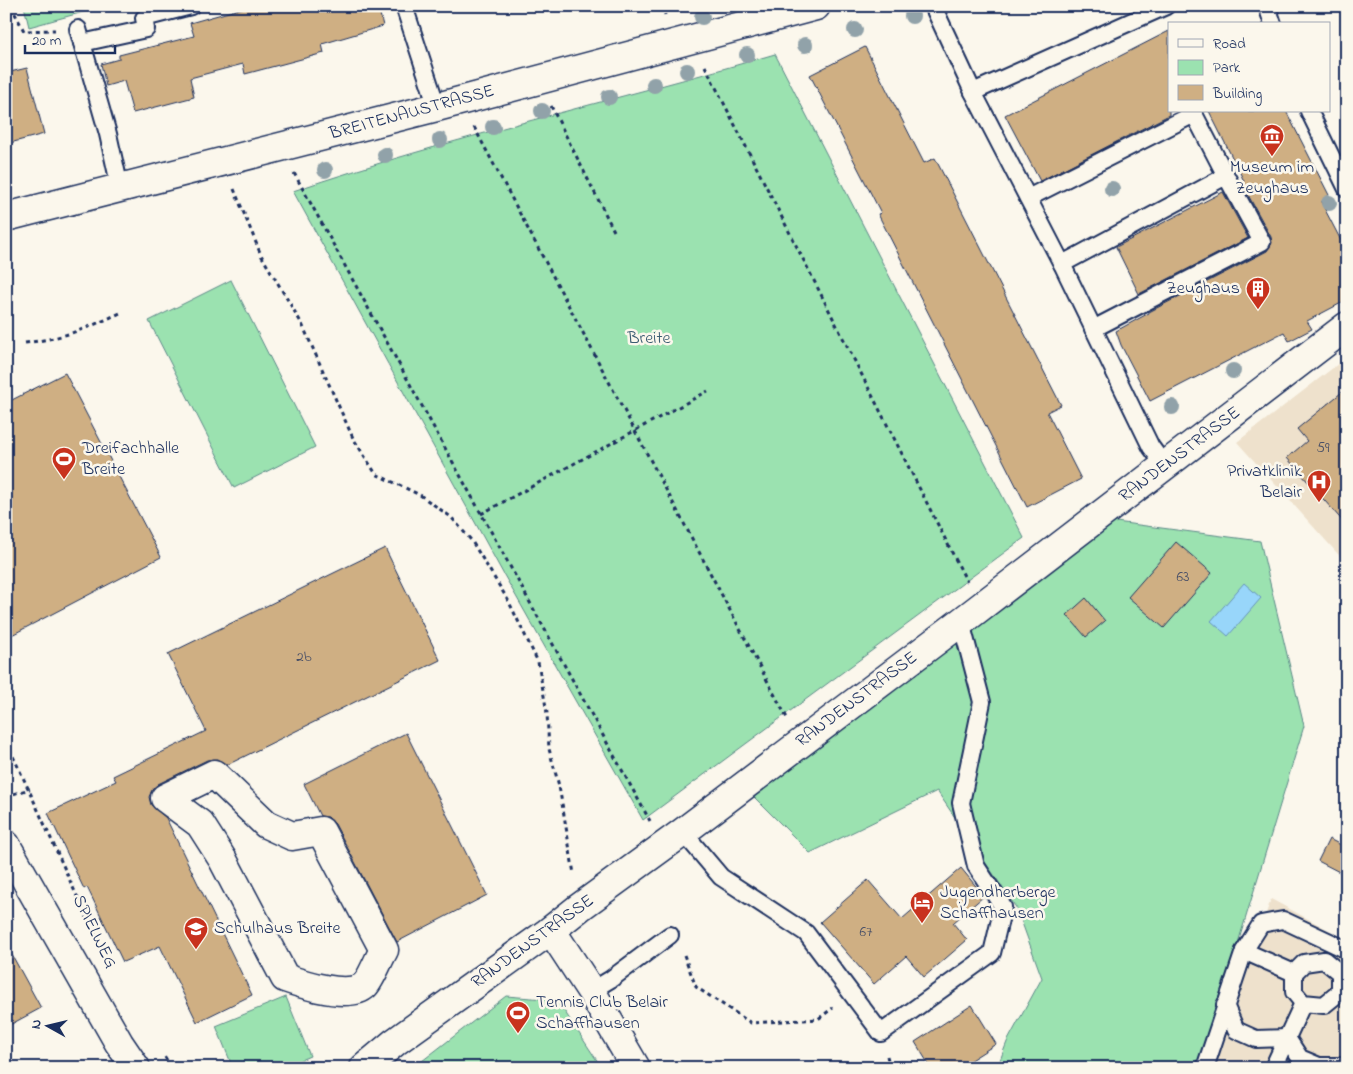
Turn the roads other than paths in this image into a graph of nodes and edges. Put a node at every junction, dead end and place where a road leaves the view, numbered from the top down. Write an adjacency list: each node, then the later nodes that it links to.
1 (191, 6): 12 (lane)
2 (404, 6): 9 (lane)
3 (816, 6): 9 (street, BREITENAUSTRASSE)
4 (933, 6): 8 (lane)
5 (1166, 6): 8 (lane)
6 (1267, 6): 7 (lane)
7 (1272, 22)
8 (973, 92): 14 (lane)
9 (448, 104): 12 (street, BREITENAUSTRASSE)
10 (1309, 112): 13 (lane)
11 (1226, 176): 14 (lane); 16 (lane); 18 (lane)
12 (120, 188): 15 (street, BREITENAUSTRASSE)
13 (1347, 189)
14 (1028, 198): 16 (lane)
15 (6, 218)
16 (1062, 264): 18 (lane)
17 (1347, 326): 19 (street, RANDENSTRASSE)
18 (1093, 329): 19 (lane)
19 (1165, 466): 20 (street, RANDENSTRASSE)
20 (970, 615): 21 (street, RANDENSTRASSE); 21 (lane)
21 (673, 839): 23 (street, RANDENSTRASSE)
22 (6, 845): 35 (street, SPIELWEG)
23 (551, 930): 29 (street); 36 (street, RANDENSTRASSE)
24 (670, 934): 29 (lane)
25 (1347, 950): 26 (lane)
26 (1244, 951): 27 (lane); 32 (lane)
27 (1294, 973): 30 (lane); 31 (lane)
28 (365, 985): 28 (street)
29 (591, 991): 37 (street)
30 (1344, 993): 31 (lane)
31 (1302, 1003): 33 (lane)
32 (1225, 1005): 33 (lane); 38 (lane)
33 (1287, 1038): 34 (lane); 39 (lane)
34 (1345, 1065)
35 (136, 1068)
36 (364, 1068)
37 (636, 1068)
38 (1204, 1068)
39 (1274, 1068)

